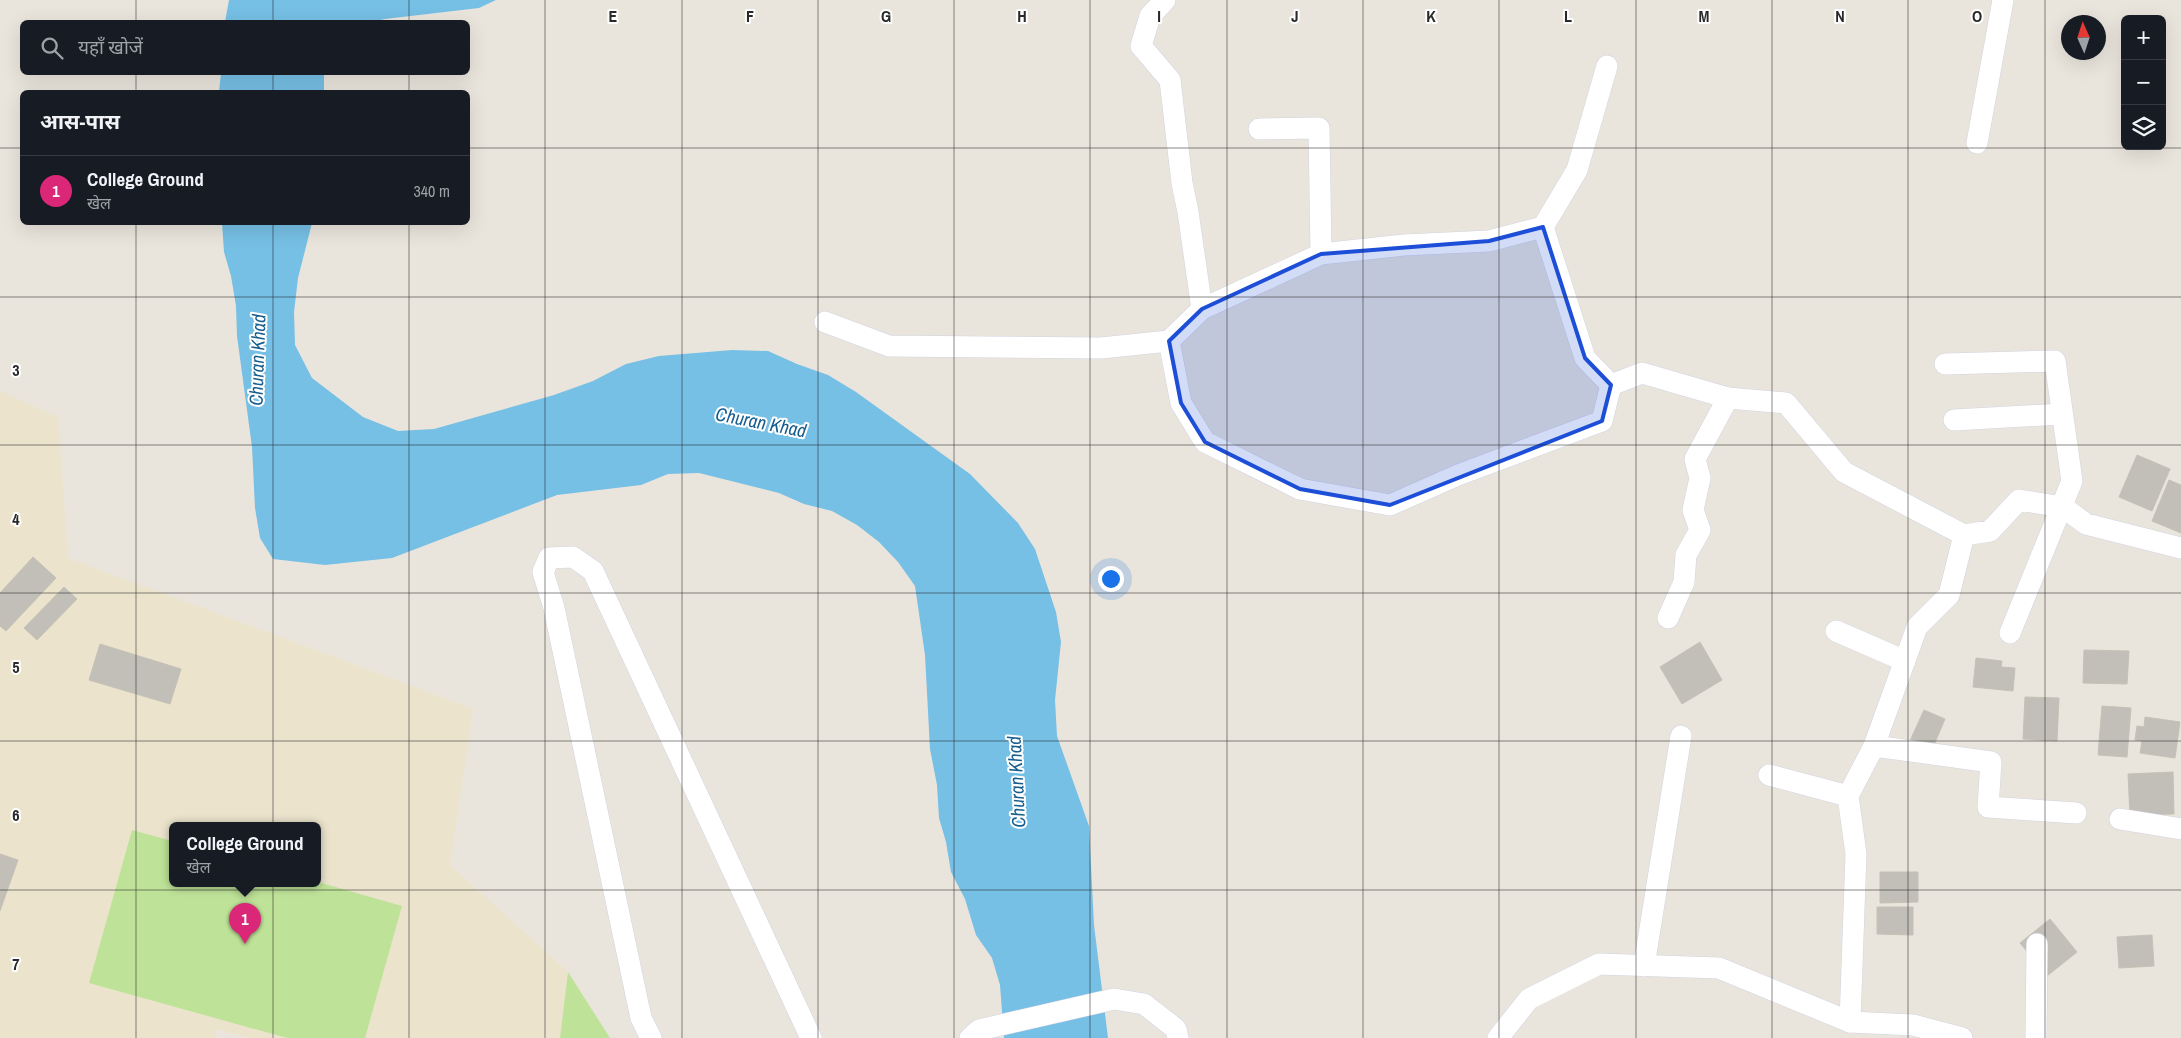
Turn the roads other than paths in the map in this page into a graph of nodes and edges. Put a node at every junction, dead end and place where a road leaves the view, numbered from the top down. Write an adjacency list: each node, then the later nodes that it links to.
1 (1165, 0): 8 (street)
2 (2003, 0): 5 (street)
3 (1607, 66): 6 (street)
4 (1259, 129): 7 (street)
5 (1977, 143)
6 (1543, 226): 7 (street); 12 (street)
7 (1321, 254): 8 (street)
8 (1202, 309): 10 (street)
9 (825, 322): 10 (street)
10 (1169, 341): 12 (street)
11 (1945, 364): 14 (street)
12 (1611, 385): 13 (street)
13 (1728, 398): 17 (street); 19 (street)
14 (2062, 414): 15 (street); 16 (street)
15 (1954, 420)
16 (2063, 507): 17 (street); 18 (street); 21 (street)
17 (1964, 534): 22 (street)
18 (2181, 548)
19 (1668, 618)
20 (1836, 630): 22 (street)
21 (2010, 633)
22 (1905, 661): 24 (street)
23 (1681, 736): 31 (street)
24 (1874, 746): 26 (street); 27 (street)
25 (1769, 775): 26 (street)
26 (1848, 796): 32 (street)
27 (2076, 813)
28 (2120, 819): 29 (street)
29 (2181, 829)
30 (2037, 944): 40 (street)
31 (1644, 966): 32 (street); 38 (street)
32 (1850, 1022): 33 (street)
33 (1913, 1032): 39 (street)
34 (975, 1034): 37 (street)
35 (651, 1038): 36 (street)
36 (811, 1038)
37 (1178, 1038)
38 (1498, 1038)
39 (1962, 1038)
40 (2036, 1038)

